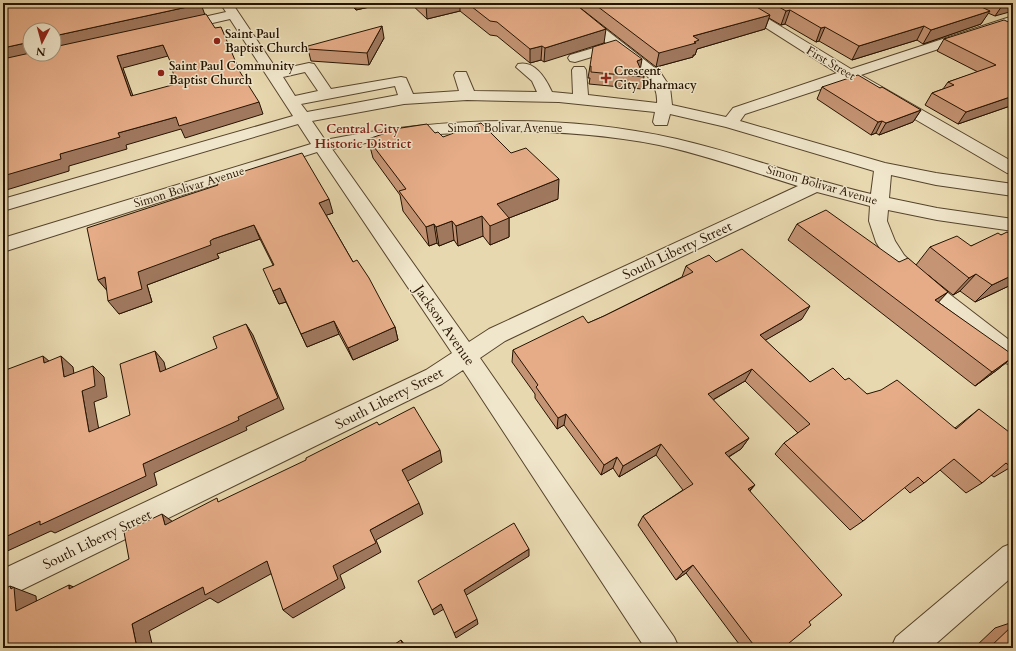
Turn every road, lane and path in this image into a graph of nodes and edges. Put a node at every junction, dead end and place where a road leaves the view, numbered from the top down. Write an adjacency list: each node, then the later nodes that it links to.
1 (565, 3): 9 (street)
2 (733, 3): 13 (street, First Street)
3 (230, 8): 7 (street); 11 (street, Jackson Avenue)
4 (984, 18): 6 (street)
5 (1013, 20): 6 (street)
6 (998, 24): 8 (street); 13 (street)
7 (172, 28)
8 (1013, 31)
9 (619, 45): 19 (street); 22 (street)
10 (522, 67): 17 (street)
11 (273, 75): 15 (street); 20 (street, Jackson Avenue)
12 (461, 75): 16 (street)
13 (850, 75): 24 (street); 28 (street, First Street)
14 (343, 91): 15 (street); 18 (street); 21 (street)
15 (328, 94): 20 (street)
16 (467, 95): 17 (street); 18 (street)
17 (546, 96): 19 (street)
18 (407, 99): 21 (street)
19 (580, 99): 22 (street)
20 (290, 101): 23 (street, Jackson Avenue)
21 (350, 108): 23 (street)
22 (664, 108): 24 (street); 25 (street)
23 (302, 118): 26 (street, Jackson Avenue); 32 (street)
24 (730, 123): 27 (street)
25 (657, 140): 26 (street, Simon Bolivar Avenue); 29 (street, Simon Bolivar Avenue)
26 (321, 146): 34 (street, Simon Bolivar Avenue); 35 (street, Jackson Avenue)
27 (883, 168): 30 (street); 31 (street)
28 (1013, 170)
29 (814, 186): 31 (street, Simon Bolivar Avenue); 35 (street, South Liberty Street)
30 (1013, 190)
31 (879, 202): 33 (street, Simon Bolivar Avenue); 36 (street)
32 (3, 205)
33 (1013, 225)
34 (3, 245)
35 (466, 356): 38 (street, South Liberty Street); 39 (street, Jackson Avenue)
36 (1013, 356)
37 (1013, 557): 40 (street)
38 (3, 584)
39 (664, 648)
40 (906, 648)

